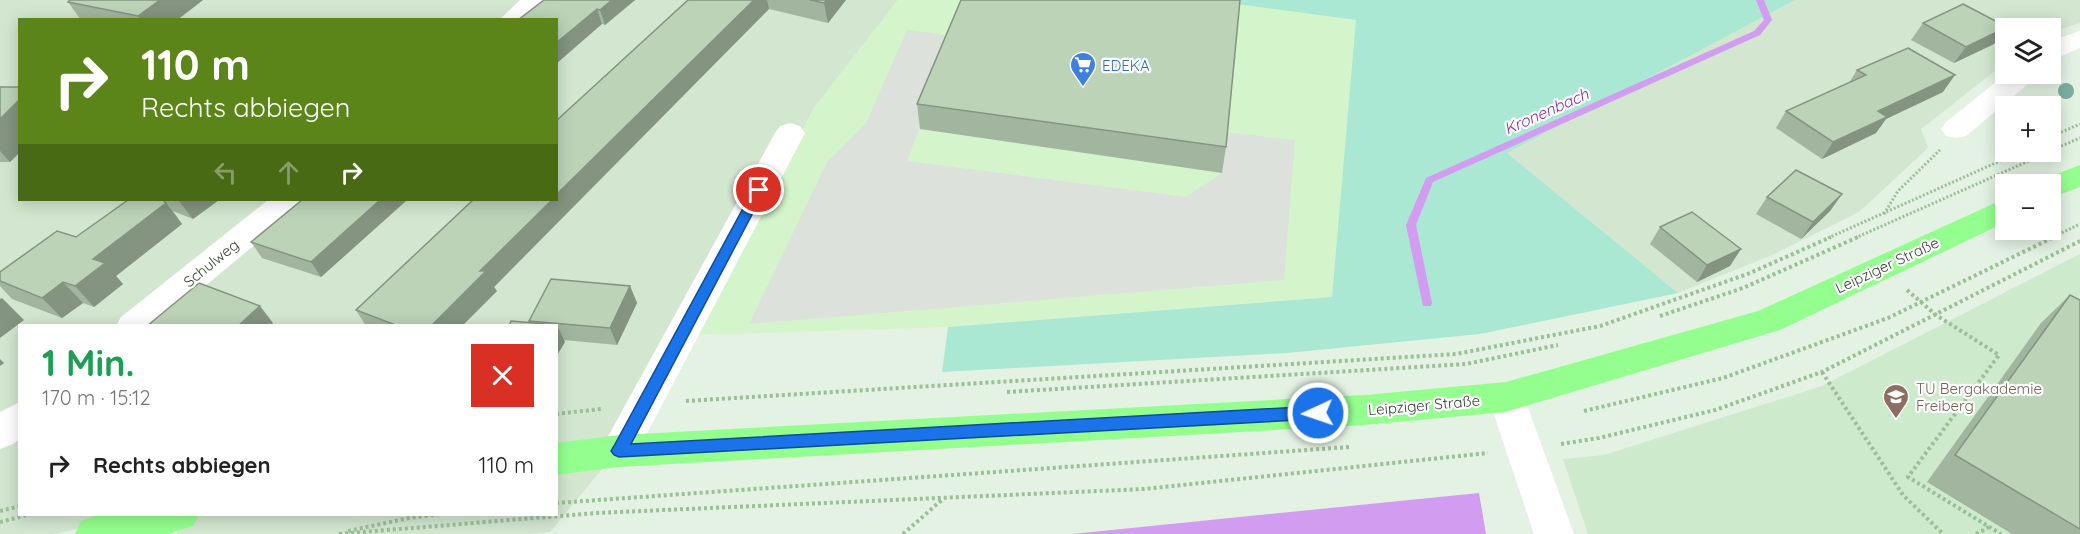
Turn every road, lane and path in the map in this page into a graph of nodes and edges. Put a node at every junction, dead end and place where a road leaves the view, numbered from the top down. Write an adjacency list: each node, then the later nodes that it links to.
1 (536, 0): 2 (street)
2 (514, 18)
3 (2080, 39): 4 (street)
4 (2061, 46)
5 (2011, 84): 7 (street)
6 (2080, 124): 8 (path)
7 (1956, 129): 17 (path)
8 (2061, 132)
9 (790, 133): 26 (street)
10 (2080, 138): 11 (path)
11 (2061, 146)
12 (1998, 162): 17 (path)
13 (2025, 162): 20 (path)
14 (2080, 174): 15 (main road)
15 (2061, 183)
16 (287, 201): 21 (street, Schulweg)
17 (1883, 214): 26 (path)
18 (1995, 214): 19 (main road, Leipziger Straße)
19 (1881, 268): 25 (main road, Leipziger Straße); 39 (path)
20 (1658, 317)
21 (135, 324)
22 (1570, 343): 24 (path)
23 (1822, 372): 44 (path)
24 (1001, 393)
25 (1506, 397): 30 (main road, Leipziger Straße); 43 (street)
26 (645, 403): 27 (path); 30 (street)
27 (558, 414)
28 (18, 419): 29 (street)
29 (0, 433)
30 (619, 451): 31 (main road, Leipziger Straße)
31 (558, 459)
32 (944, 498): 42 (path)
33 (18, 506): 34 (path)
34 (0, 511)
35 (24, 516): 38 (path)
36 (171, 516): 40 (main road)
37 (424, 516): 41 (path)
38 (0, 522)
39 (1989, 527): 45 (path); 46 (path)
40 (95, 534)
41 (336, 534)
42 (903, 534)
43 (1554, 534)
44 (1943, 534)
45 (1976, 534)
46 (2001, 534)

